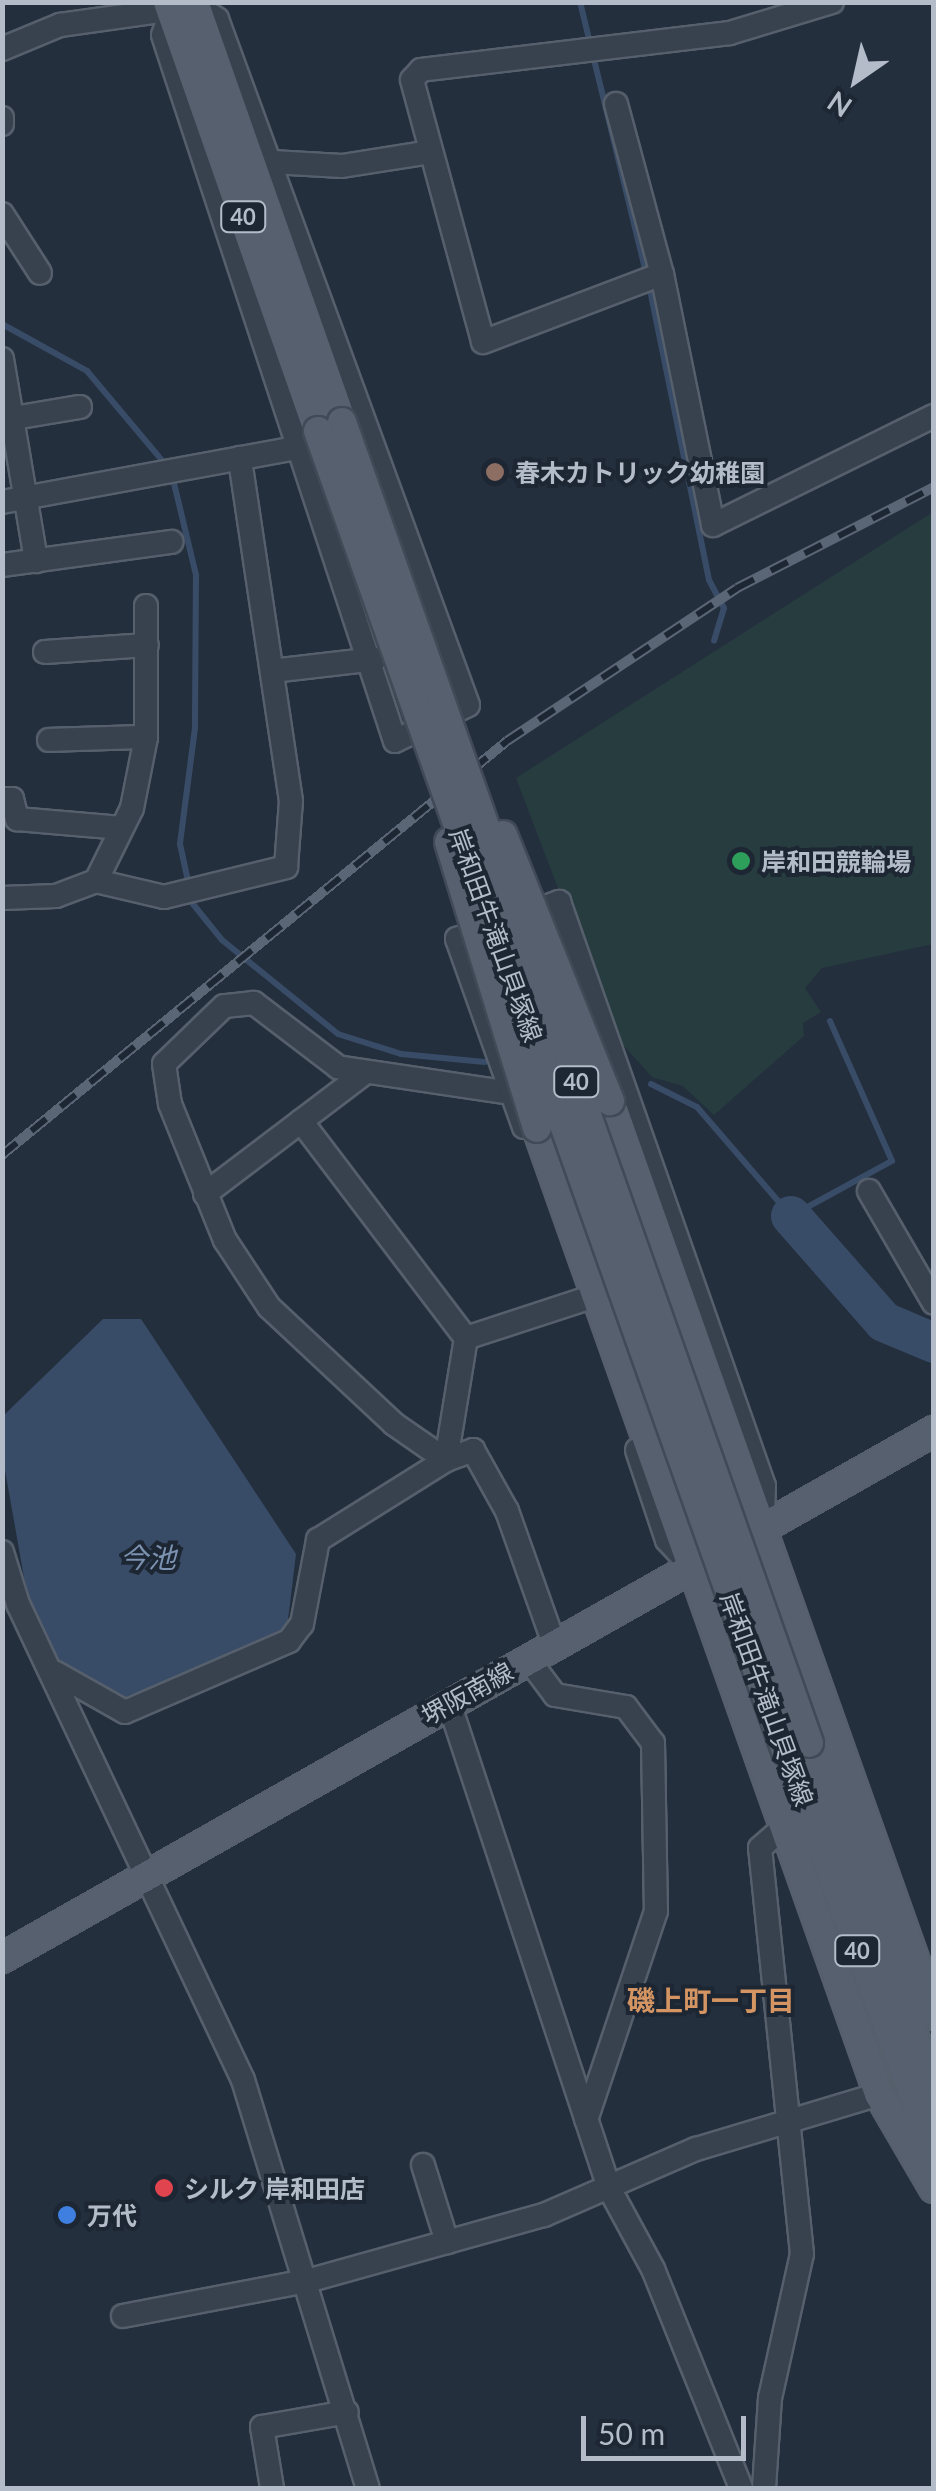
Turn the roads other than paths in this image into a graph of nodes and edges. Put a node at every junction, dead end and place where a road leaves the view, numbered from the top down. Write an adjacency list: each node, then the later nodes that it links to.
1 (832, 2): 5 (street)
2 (186, 5): 3 (street); 6 (street); 14 (main road, 岸和田牛滝山貝塚線 / 40)
3 (2, 49)
4 (616, 104): 9 (street)
5 (430, 152): 6 (street); 9 (street)
6 (272, 162): 21 (street)
7 (2, 214): 8 (street)
8 (40, 272)
9 (662, 274): 12 (street)
10 (2, 359): 13 (street)
11 (80, 407): 13 (street)
12 (934, 416)
13 (7, 419): 16 (street)
14 (321, 433): 15 (street); 22 (street); 29 (main road, 岸和田牛滝山貝塚線 / 40, bridge)
15 (240, 458): 16 (street); 26 (street)
16 (14, 501): 18 (street)
17 (171, 542): 18 (street)
18 (36, 561): 19 (street)
19 (2, 566)
20 (146, 606): 23 (street)
21 (433, 607): 22 (street); 25 (street)
22 (366, 633): 25 (street)
23 (147, 645): 24 (street); 27 (street)
24 (45, 652)
25 (375, 659): 26 (street)
26 (272, 671): 32 (street)
27 (146, 737): 28 (street); 31 (street)
28 (49, 740)
29 (448, 762): 44 (main road, bridge); 46 (main road, bridge); 52 (main road, 岸和田牛滝山貝塚線 / 40, bridge)
30 (2, 799): 31 (street)
31 (122, 828): 32 (street)
32 (96, 881): 33 (street)
33 (2, 898)
34 (362, 1075): 35 (street); 36 (street); 37 (street)
35 (512, 1093): 39 (street); 44 (street)
36 (301, 1121): 37 (street); 41 (street)
37 (204, 1194): 43 (street)
38 (869, 1207): 40 (street)
39 (584, 1299): 41 (street); 46 (street)
40 (934, 1303)
41 (466, 1338): 43 (street)
42 (934, 1431): 44 (main road, 堺阪南線)
43 (446, 1460): 48 (street); 50 (street)
44 (763, 1527): 46 (main road, 堺阪南線); 56 (main road)
45 (2, 1552): 47 (street)
46 (692, 1567): 48 (main road, 堺阪南線); 53 (main road)
47 (7, 1580): 50 (street)
48 (554, 1644): 49 (main road, 堺阪南線)
49 (528, 1659): 51 (main road, 堺阪南線); 59 (street)
50 (53, 1670): 54 (street)
51 (449, 1703): 54 (main road, 堺阪南線); 59 (street)
52 (797, 1747): 57 (main road, 岸和田牛滝山貝塚線 / 40); 61 (main road, 岸和田牛滝山貝塚線 / 40)
53 (785, 1826): 58 (main road); 60 (street)
54 (149, 1872): 55 (main road, 堺阪南線); 66 (street)
55 (2, 1958)
56 (934, 2015)
57 (934, 2093)
58 (879, 2094): 60 (street); 64 (main road)
59 (586, 2120): 63 (street)
60 (790, 2121): 63 (street); 72 (street)
61 (934, 2148)
62 (424, 2165): 65 (street)
63 (609, 2188): 65 (street); 71 (street)
64 (934, 2188)
65 (447, 2242): 66 (street)
66 (311, 2280): 67 (street); 68 (street)
67 (123, 2316)
68 (347, 2412): 69 (street); 70 (street)
69 (272, 2488)
70 (368, 2488)
71 (741, 2488)
72 (764, 2488)

